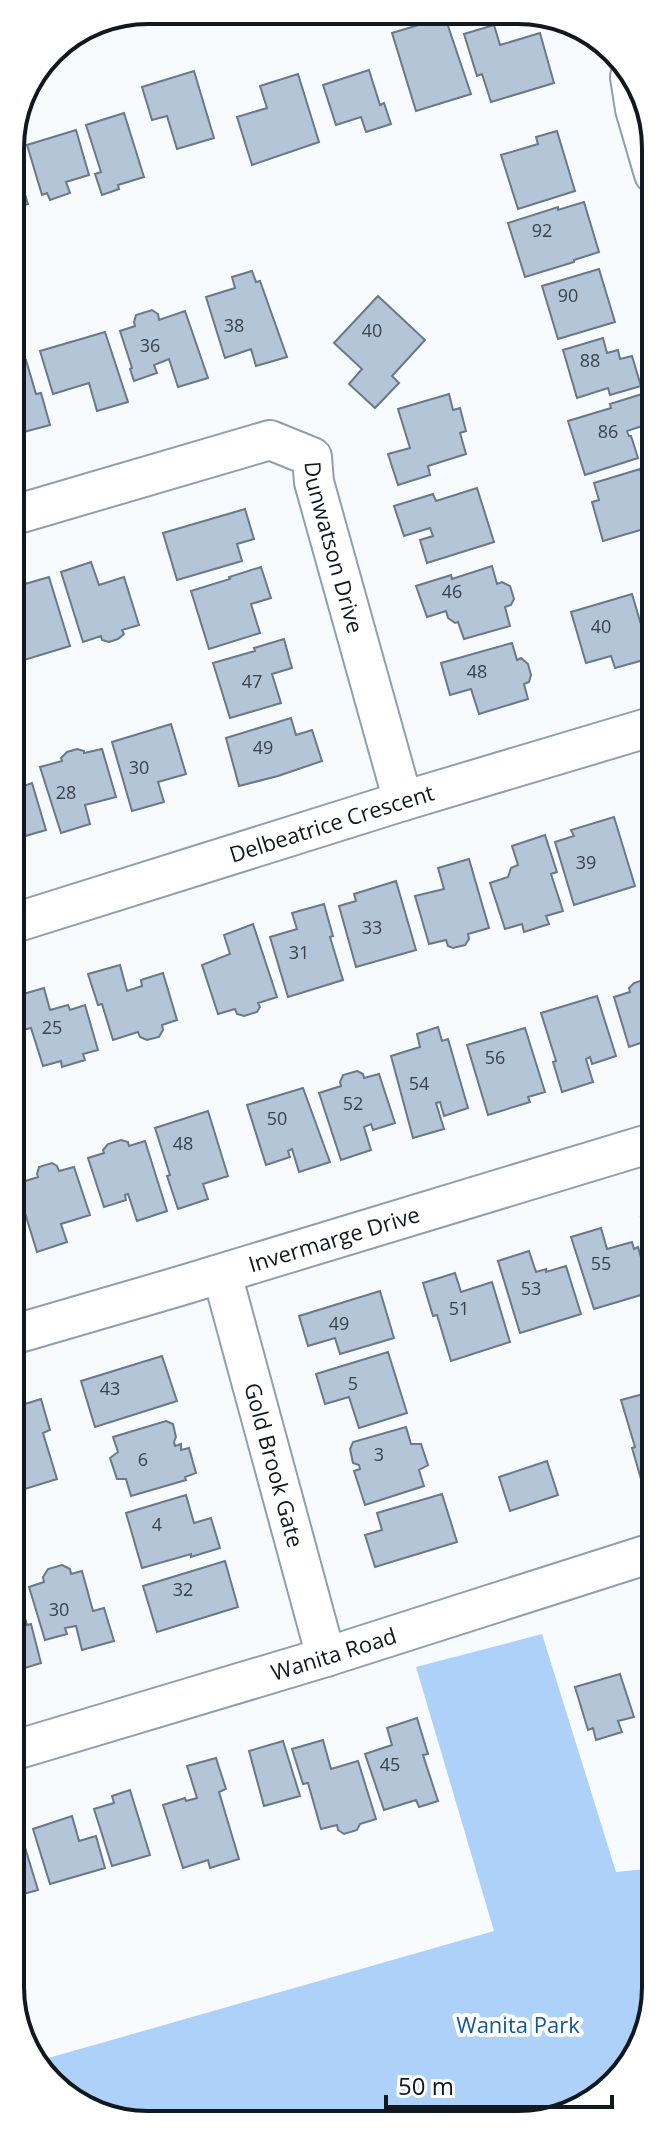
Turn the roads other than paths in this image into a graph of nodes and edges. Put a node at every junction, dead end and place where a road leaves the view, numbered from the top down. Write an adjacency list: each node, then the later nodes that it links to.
1 (635, 107): 2 (street)
2 (640, 127)
3 (24, 512): 5 (street, Dunwatson Drive)
4 (642, 730): 5 (street, Delbeatrice Crescent)
5 (403, 801): 6 (street, Delbeatrice Crescent)
6 (24, 920)
7 (642, 1146): 8 (street, Invermarge Drive)
8 (222, 1274): 9 (street, Invermarge Drive); 11 (street, Gold Brook Gate)
9 (24, 1332)
10 (642, 1556): 11 (street, Wanita Road)
11 (326, 1657): 12 (street, Wanita Road)
12 (24, 1747)

